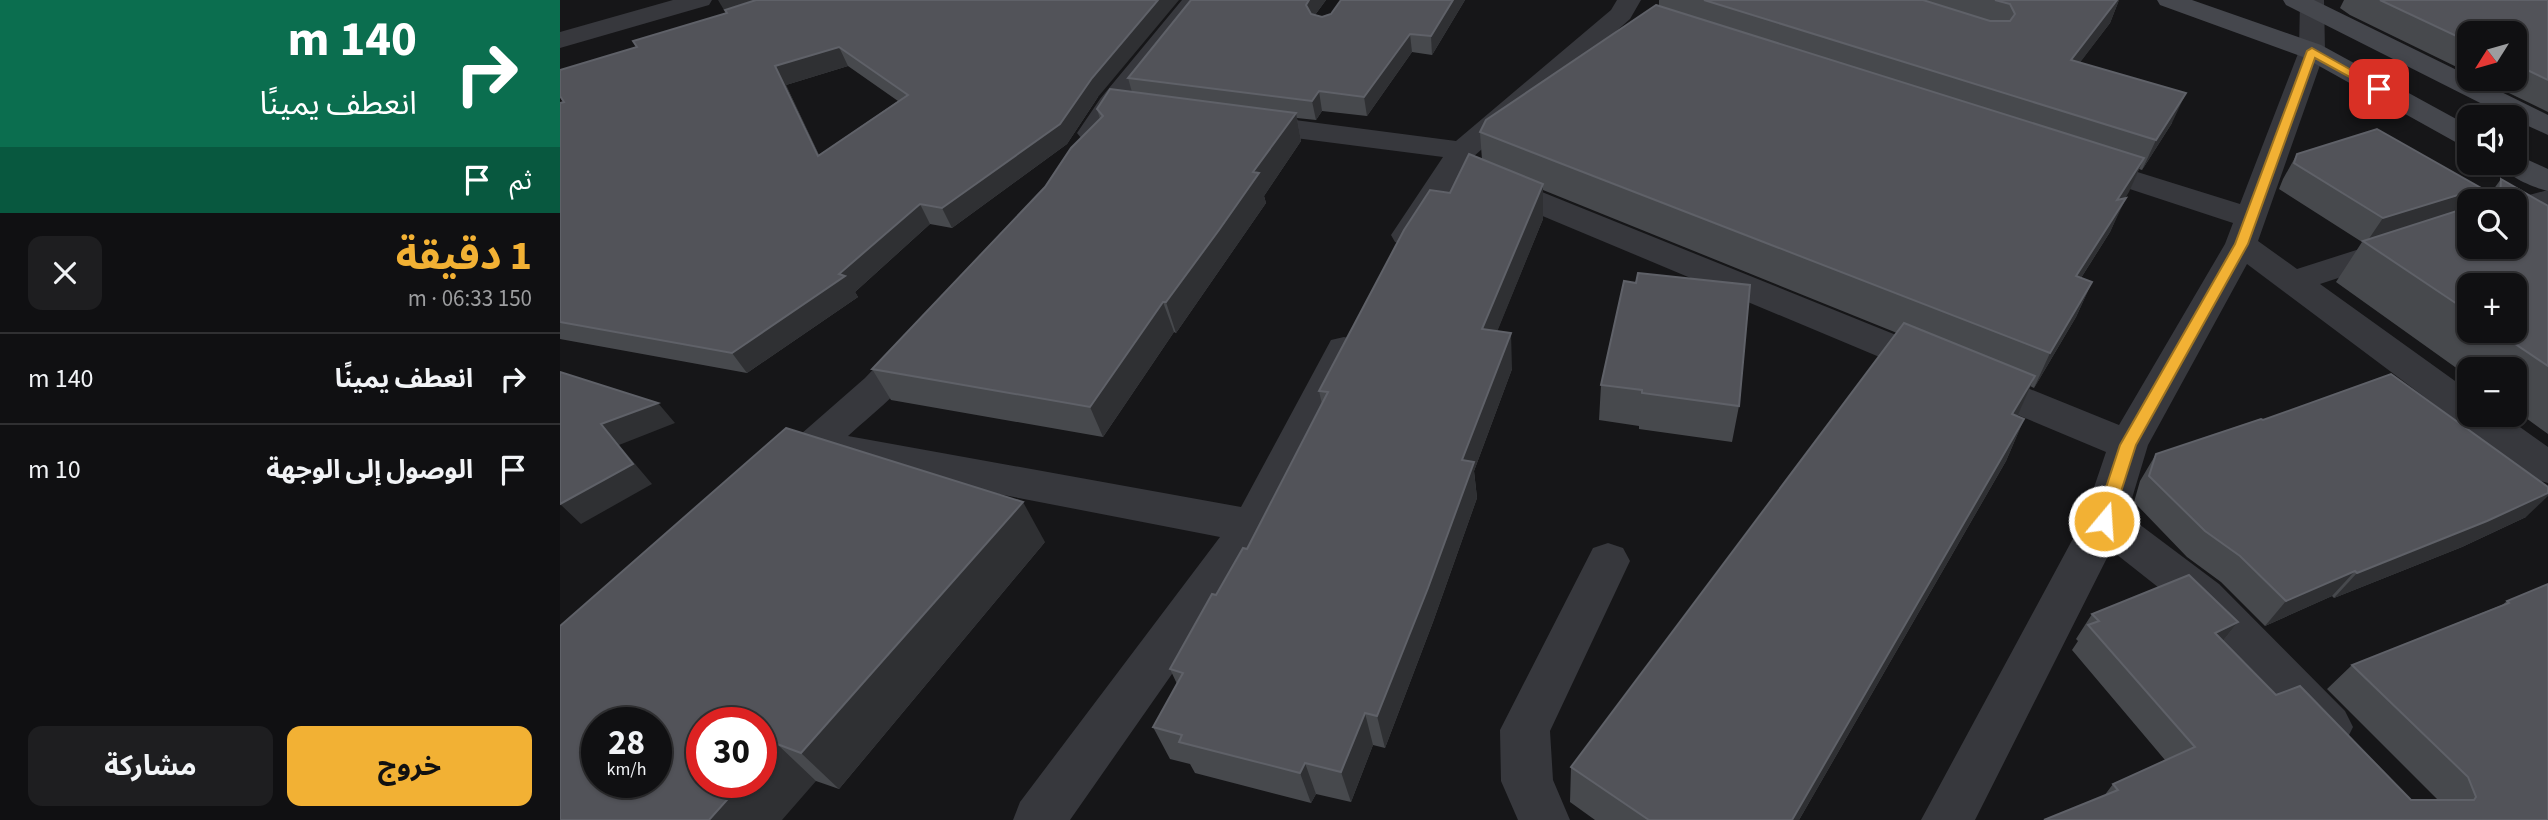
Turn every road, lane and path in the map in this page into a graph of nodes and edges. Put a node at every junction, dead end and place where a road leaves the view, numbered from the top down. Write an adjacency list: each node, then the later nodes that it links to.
1 (700, 0): 6 (street)
2 (1195, 0): 13 (street)
3 (2169, 0): 7 (street)
4 (2307, 2): 7 (street); 9 (street)
5 (1633, 12): 11 (street)
6 (560, 40)
7 (2312, 51): 10 (street); 19 (street)
8 (1218, 119): 11 (street)
9 (2548, 126)
10 (2457, 131)
11 (1456, 159): 20 (street); 27 (street)
12 (2067, 159): 19 (street)
13 (1073, 162)
14 (2527, 170): 15 (street)
15 (2548, 182)
16 (2548, 199): 17 (street)
17 (2527, 205)
18 (2457, 228): 21 (street)
19 (2246, 231): 21 (street); 27 (street)
20 (1389, 264)
21 (2295, 281): 24 (street)
22 (943, 317): 26 (street)
23 (1358, 324): 31 (street)
24 (2457, 401)
25 (2492, 427): 28 (street)
26 (813, 445): 29 (street); 31 (street)
27 (2128, 445): 30 (street)
28 (2548, 468)
29 (762, 491)
30 (2104, 521): 33 (street); 36 (street)
31 (1252, 526): 34 (street)
32 (1608, 561): 35 (street)
33 (2361, 762)
34 (1039, 820)
35 (1544, 820)
36 (1947, 820)

